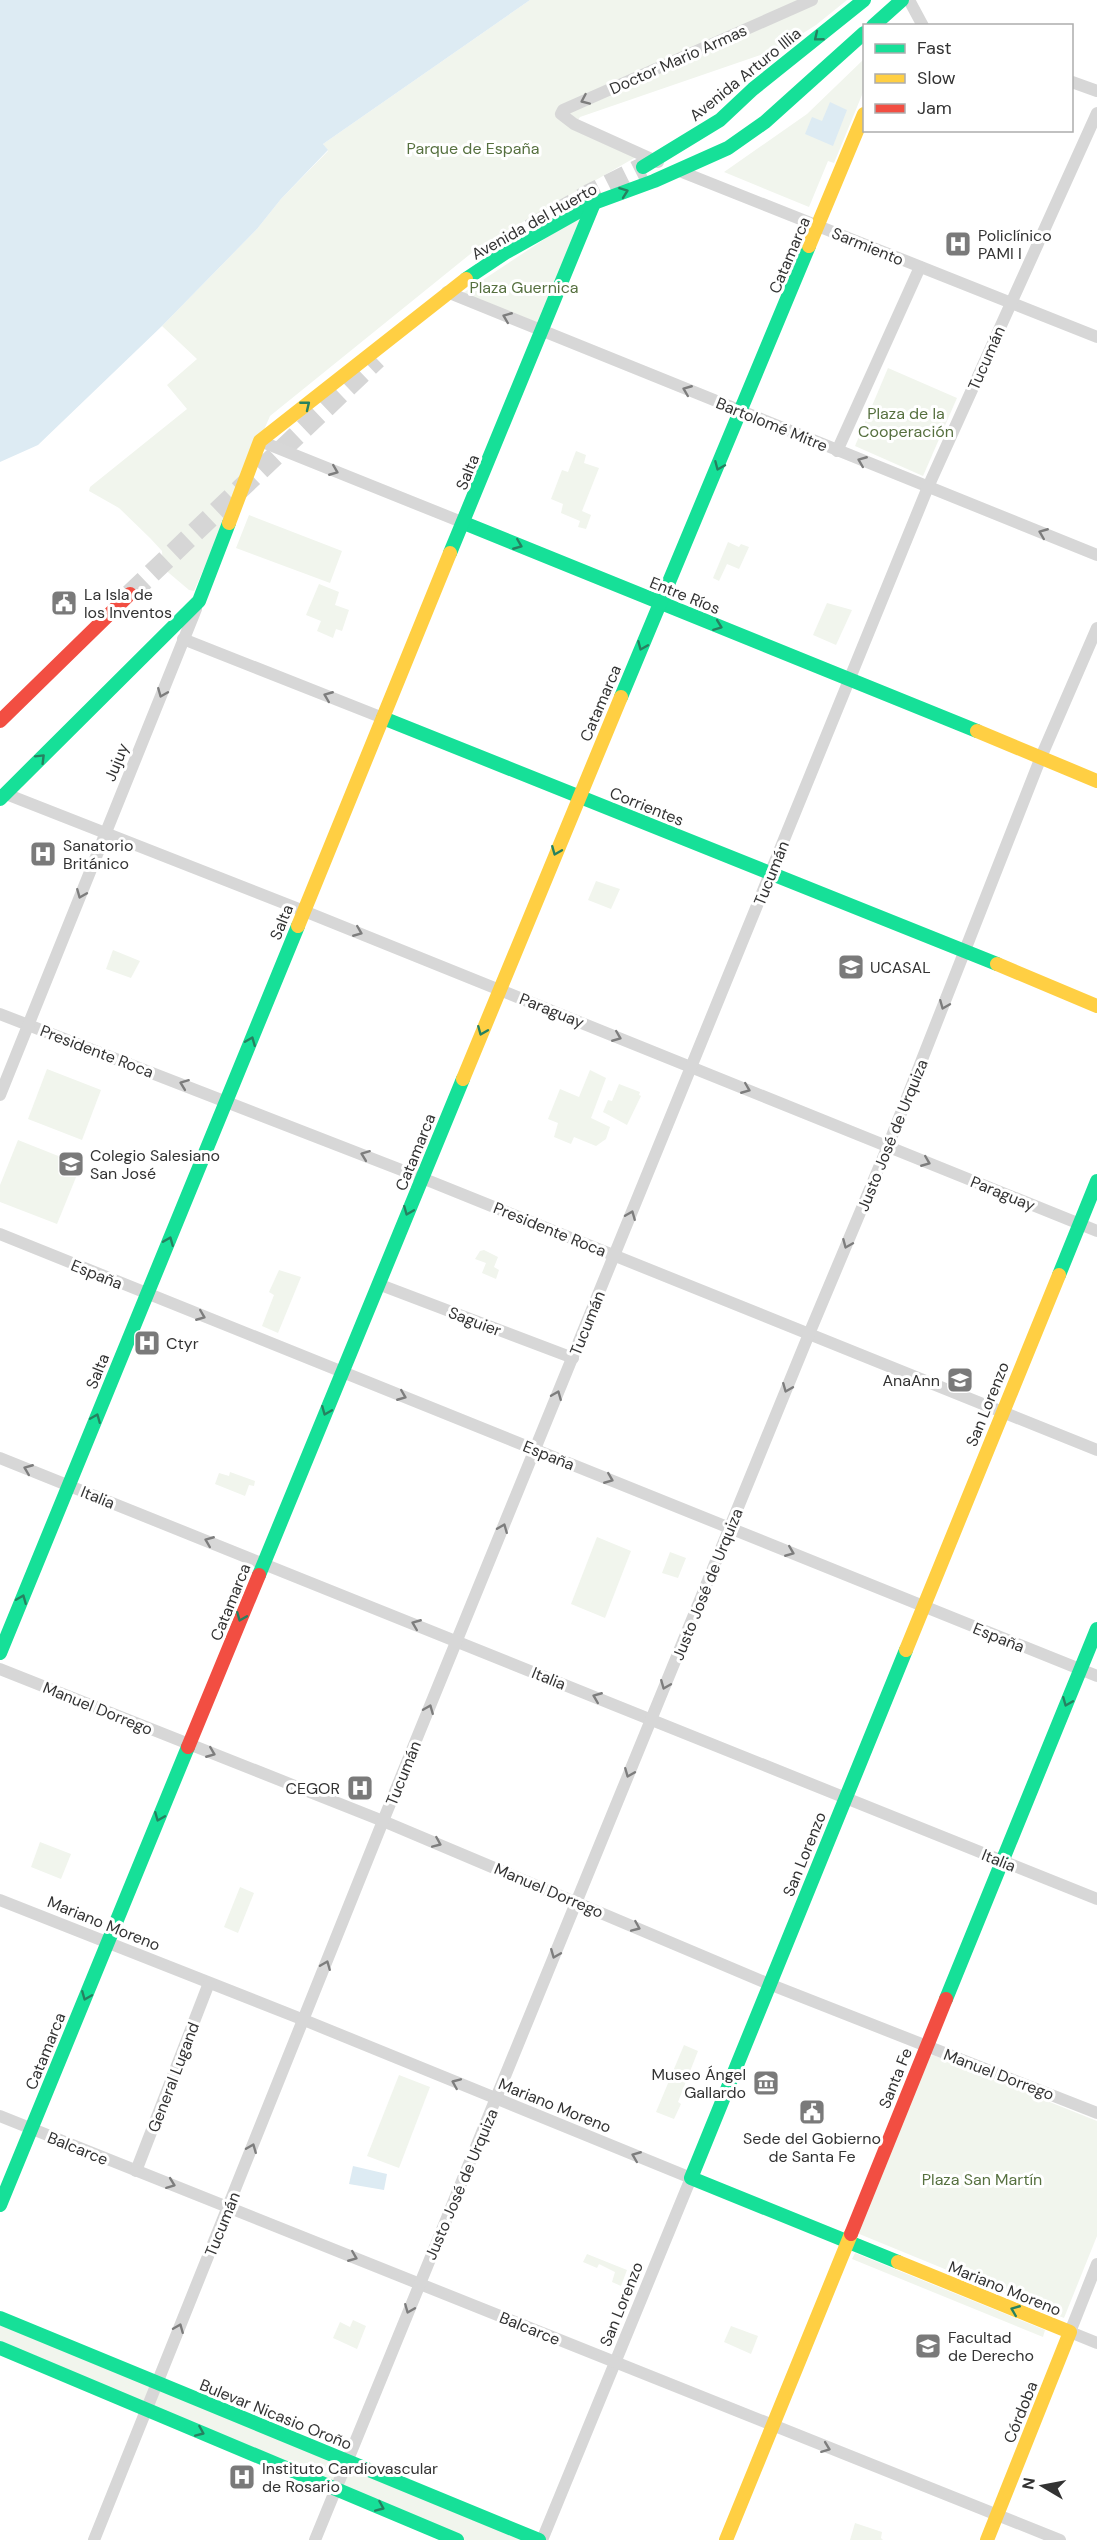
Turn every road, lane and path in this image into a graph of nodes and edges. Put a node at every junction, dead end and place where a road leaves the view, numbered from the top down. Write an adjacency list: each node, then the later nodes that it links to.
1 (812, 0): 12 (street, Doctor Mario Armas, one-way to 12)
2 (864, 0): 13 (main road, Avenida Arturo Illia, one-way to 13)
3 (902, 0): 5 (main road)
4 (909, 0): 6 (street)
5 (875, 24)
6 (922, 24)
7 (863, 36): 14 (main road, Avenida del Huerto, one-way to 7)
8 (1073, 83): 9 (street)
9 (1097, 91)
10 (1097, 113): 18 (street, Tucumán)
11 (863, 116): 15 (main road, Catamarca)
12 (574, 124): 13 (street, Sarmiento)
13 (649, 164): 15 (street, Sarmiento)
14 (594, 203): 17 (main road, Avenida del Huerto); 19 (main road, Salta)
15 (819, 226): 16 (street, Sarmiento); 21 (main road, Catamarca)
16 (920, 267): 18 (street, Sarmiento); 23 (street)
17 (447, 292): 19 (street, Bartolomé Mitre, one-way to 17); 22 (main road, Avenida del Huerto, one-way to 17)
18 (1011, 303): 20 (street, Sarmiento); 24 (street, Tucumán)
19 (543, 332): 21 (street, Bartolomé Mitre, one-way to 19); 25 (main road, Salta)
20 (1097, 337)
21 (742, 412): 23 (street, Bartolomé Mitre); 29 (main road, Catamarca, one-way to 29)
22 (260, 441): 25 (street, Entre Ríos, one-way to 25); 28 (main road, Jujuy)
23 (837, 451): 24 (street, Bartolomé Mitre, one-way to 23)
24 (928, 487): 26 (street, Bartolomé Mitre, one-way to 24); 32 (street, Tucumán)
25 (464, 523): 29 (main road, Entre Ríos, one-way to 29); 33 (main road, Salta)
26 (1097, 555)
27 (130, 594): 34 (main road)
28 (199, 601): 31 (street, Jujuy); 37 (main road, one-way to 28)
29 (660, 604): 32 (main road, Entre Ríos, one-way to 32); 38 (main road, Catamarca, one-way to 38)
30 (1097, 628): 35 (street, Justo José de Urquiza)
31 (183, 639): 33 (street, Corrientes, one-way to 31); 39 (street, Jujuy, one-way to 39)
32 (850, 677): 35 (main road, Entre Ríos); 40 (street, Tucumán)
33 (383, 718): 38 (main road, Corrientes); 41 (main road, Salta)
34 (0, 721)
35 (1041, 757): 36 (main road, Entre Ríos); 42 (street, Justo José de Urquiza)
36 (1097, 781)
37 (3, 796): 39 (street, Paraguay)
38 (579, 797): 40 (main road, Corrientes); 43 (main road, Catamarca, one-way to 43)
39 (106, 832): 41 (street, Paraguay); 46 (street, Jujuy, one-way to 46)
40 (771, 873): 42 (main road, Corrientes); 47 (street, Tucumán)
41 (304, 910): 43 (street, Paraguay, one-way to 43); 49 (main road, Salta, one-way to 41)
42 (966, 951): 44 (main road, Corrientes); 50 (street, Justo José de Urquiza, one-way to 50)
43 (500, 989): 47 (street, Paraguay, one-way to 47); 51 (main road, Catamarca, one-way to 51)
44 (1097, 1006)
45 (0, 1014): 46 (street, Presidente Roca)
46 (27, 1024): 48 (street, Jujuy); 49 (street, Presidente Roca, one-way to 46)
47 (692, 1066): 50 (street, Paraguay, one-way to 50); 56 (street, Tucumán, one-way to 47)
48 (0, 1095)
49 (226, 1101): 51 (street, Presidente Roca, one-way to 49); 58 (main road, Salta, one-way to 49)
50 (888, 1146): 53 (street, Paraguay, one-way to 53); 59 (street, Justo José de Urquiza, one-way to 59)
51 (422, 1178): 56 (street, Presidente Roca); 57 (main road, Catamarca, one-way to 57)
52 (1097, 1181): 53 (main road, San Lorenzo)
53 (1080, 1224): 54 (street, Paraguay); 62 (main road, San Lorenzo)
54 (1097, 1231)
55 (0, 1234): 58 (street, España)
56 (614, 1255): 59 (street, Presidente Roca); 60 (street, Tucumán)
57 (378, 1284): 60 (street, Saguier); 61 (main road, Catamarca)
58 (147, 1295): 61 (street, España, one-way to 61); 66 (main road, Salta, one-way to 58)
59 (809, 1334): 62 (street, Presidente Roca); 67 (street, Justo José de Urquiza, one-way to 67)
60 (573, 1358): 63 (street, Tucumán, one-way to 60)
61 (342, 1372): 63 (street, España, one-way to 63); 68 (main road, Catamarca, one-way to 68)
62 (1002, 1412): 64 (street, Presidente Roca); 69 (main road, San Lorenzo)
63 (535, 1449): 67 (street, España, one-way to 67); 71 (street, Tucumán, one-way to 63)
64 (1097, 1450)
65 (0, 1458): 66 (street, Italia, one-way to 65)
66 (68, 1486): 68 (street, Italia, one-way to 66); 72 (main road, Salta, one-way to 66)
67 (730, 1528): 69 (street, España, one-way to 69); 76 (street, Justo José de Urquiza, one-way to 76)
68 (264, 1563): 71 (street, Italia, one-way to 68); 77 (main road, Catamarca, one-way to 77)
69 (923, 1606): 73 (street, España); 78 (main road, San Lorenzo)
70 (1097, 1629): 73 (main road, Santa Fe)
71 (457, 1641): 76 (street, Italia, one-way to 71); 79 (street, Tucumán, one-way to 71)
72 (0, 1653)
73 (1080, 1669): 75 (street, España); 80 (main road, Santa Fe, one-way to 80)
74 (0, 1670): 77 (street, Manuel Dorrego)
75 (1097, 1676)
76 (651, 1719): 78 (street, Italia); 83 (street, Justo José de Urquiza, one-way to 83)
77 (189, 1744): 79 (street, Manuel Dorrego, one-way to 79); 84 (main road, Catamarca, one-way to 84)
78 (845, 1797): 80 (street, Italia); 86 (main road, San Lorenzo)
79 (383, 1821): 83 (street, Manuel Dorrego, one-way to 83); 87 (street, Tucumán, one-way to 79)
80 (1001, 1860): 81 (street, Italia); 88 (main road, Santa Fe)
81 (1097, 1899)
82 (0, 1900): 84 (street, Mariano Moreno)
83 (577, 1901): 86 (street, Manuel Dorrego, one-way to 86); 89 (street, Justo José de Urquiza, one-way to 89)
84 (108, 1942): 85 (street, Mariano Moreno); 92 (main road, Catamarca, one-way to 92)
85 (209, 1983): 87 (street, Mariano Moreno); 93 (street, General Lugand)
86 (769, 1984): 88 (street, Manuel Dorrego); 94 (main road, San Lorenzo)
87 (304, 2020): 89 (street, Mariano Moreno, one-way to 87); 96 (street, Tucumán, one-way to 87)
88 (926, 2046): 90 (street, Manuel Dorrego); 97 (main road, Santa Fe)
89 (496, 2100): 94 (street, Mariano Moreno, one-way to 89); 99 (street, Justo José de Urquiza)
90 (1097, 2113)
91 (0, 2116): 92 (street, Balcarce)
92 (31, 2129): 93 (street, Balcarce); 95 (main road, Catamarca)
93 (136, 2171): 96 (street, Balcarce, one-way to 96)
94 (691, 2178): 97 (main road, Mariano Moreno); 104 (street, San Lorenzo)
95 (0, 2205)
96 (229, 2206): 99 (street, Balcarce, one-way to 99); 105 (street, Tucumán, one-way to 96)
97 (847, 2241): 101 (main road, Mariano Moreno, one-way to 97); 107 (main road, Santa Fe)
98 (1097, 2264): 101 (street, Córdoba)
99 (420, 2284): 104 (street, Balcarce); 108 (street, Justo José de Urquiza, one-way to 108)
100 (0, 2318): 105 (main road, Bulevar Nicasio Oroño)
101 (1070, 2332): 102 (street, Mariano Moreno); 110 (main road, Córdoba)
102 (1097, 2343)
103 (0, 2348): 106 (main road)
104 (615, 2362): 107 (street, Balcarce); 114 (street, San Lorenzo)
105 (158, 2383): 106 (street, Tucumán); 108 (main road, Bulevar Nicasio Oroño)
106 (146, 2409): 109 (main road, one-way to 109); 111 (street, Tucumán)
107 (771, 2426): 110 (street, Balcarce, one-way to 110); 115 (main road, Santa Fe)
108 (347, 2461): 109 (street, Justo José de Urquiza); 114 (main road, Bulevar Nicasio Oroño)
109 (336, 2489): 112 (street, Justo José de Urquiza); 113 (main road, one-way to 113)
110 (997, 2515): 116 (main road, Córdoba); 117 (street, Balcarce)
111 (94, 2540)
112 (315, 2540)
113 (457, 2540)
114 (541, 2540)
115 (726, 2540)
116 (987, 2540)
117 (1060, 2540)

